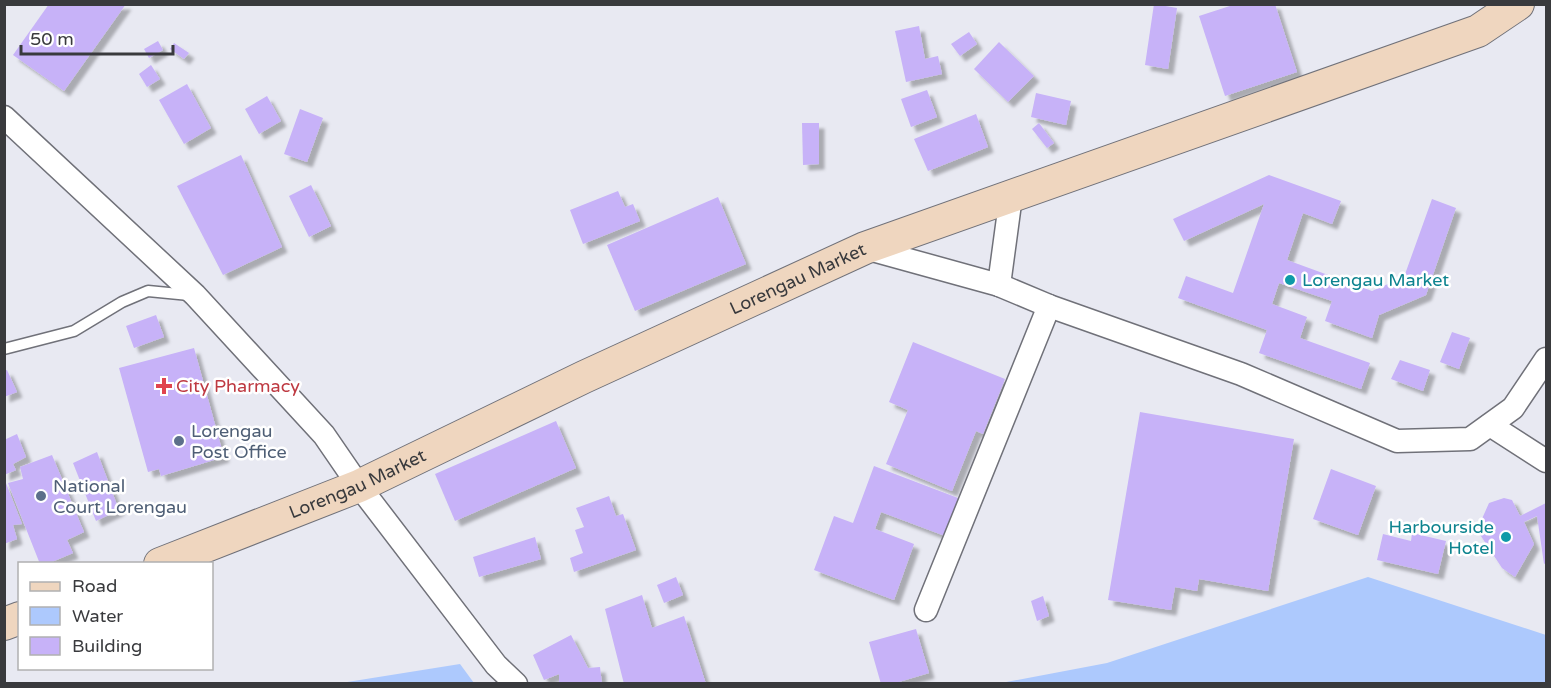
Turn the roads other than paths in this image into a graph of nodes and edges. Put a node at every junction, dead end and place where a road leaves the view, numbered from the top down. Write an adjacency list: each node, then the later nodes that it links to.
1 (1518, 4): 3 (main road, Lorengau Market)
2 (4, 117): 6 (street)
3 (1011, 195): 4 (main road, Lorengau Market); 5 (street)
4 (865, 248): 5 (street); 12 (main road, Lorengau Market)
5 (999, 285): 7 (street)
6 (195, 295): 8 (lane); 12 (street)
7 (1049, 306): 10 (street); 14 (street)
8 (4, 349)
9 (1546, 359): 10 (street)
10 (1490, 425): 11 (street)
11 (1546, 461)
12 (359, 486): 13 (main road, Lorengau Market); 15 (street)
13 (165, 562)
14 (926, 609)
15 (516, 684)

